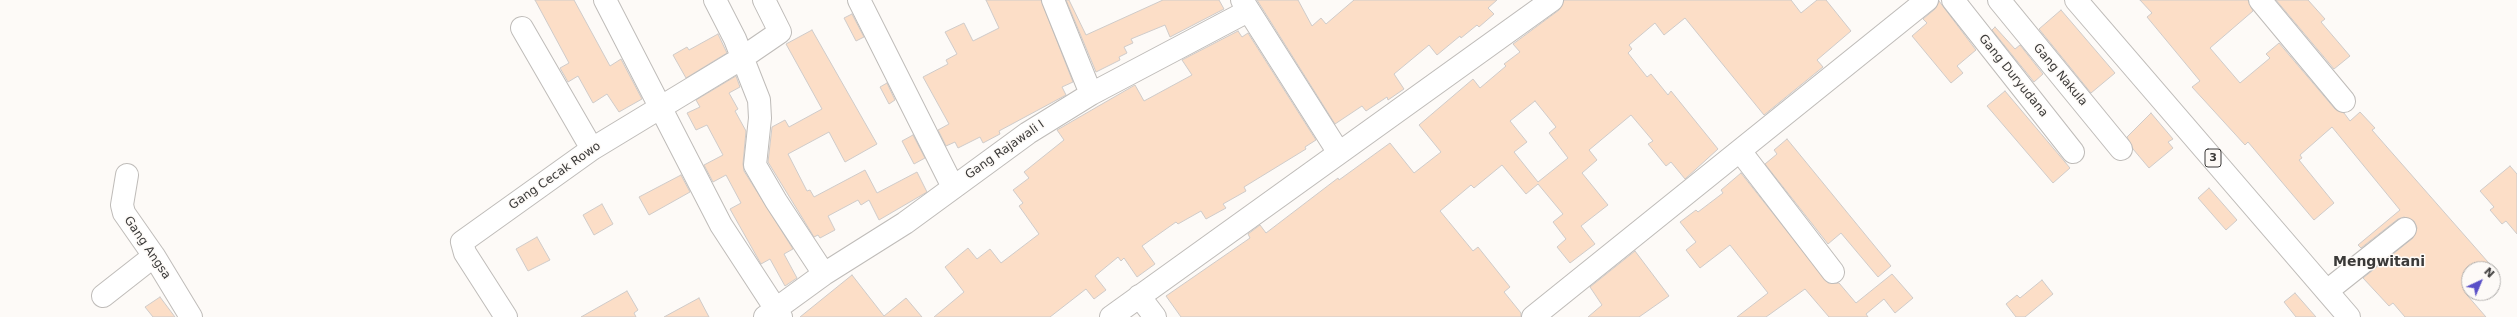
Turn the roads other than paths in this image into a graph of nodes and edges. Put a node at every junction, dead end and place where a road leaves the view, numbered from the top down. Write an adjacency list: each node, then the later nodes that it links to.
1 (605, 0): 17 (main road)
2 (715, 0): 14 (main road)
3 (764, 0): 14 (main road, Gang Cecak Rowo)
4 (859, 0): 24 (main road)
5 (1053, 0): 15 (main road)
6 (1552, 0): 22 (main road)
7 (1927, 0): 20 (main road)
8 (1953, 0): 21 (main road, Gang Duryudana)
9 (2000, 0): 19 (main road, Gang Nakula)
10 (2076, 0): 29 (main road, 3)
11 (2260, 0): 16 (main road)
12 (1245, 6): 15 (main road, Gang Rajawali I); 22 (main road)
13 (522, 28): 18 (main road)
14 (742, 58): 17 (main road, Gang Cecak Rowo); 28 (main road)
15 (1091, 94): 24 (main road, Gang Rajawali I)
16 (2344, 102)
17 (660, 106): 18 (main road, Gang Cecak Rowo); 32 (main road)
18 (592, 149): 34 (main road, Gang Cecak Rowo)
19 (2121, 149)
20 (1740, 151): 27 (main road); 37 (main road)
21 (2074, 152)
22 (1339, 153): 31 (main road)
23 (127, 175): 26 (main road, Gang Angsa)
24 (953, 187): 28 (main road, Gang Rajawali I)
25 (2405, 228): 29 (main road)
26 (154, 256): 30 (main road); 33 (main road, Gang Angsa)
27 (1833, 272)
28 (824, 274): 32 (main road, Gang Rajawali I)
29 (2327, 291): 38 (main road, 3)
30 (102, 296)
31 (1139, 296): 35 (main road); 36 (main road)
32 (773, 314)
33 (191, 317)
34 (506, 317)
35 (1111, 317)
36 (1155, 317)
37 (1533, 317)
38 (2349, 317)

